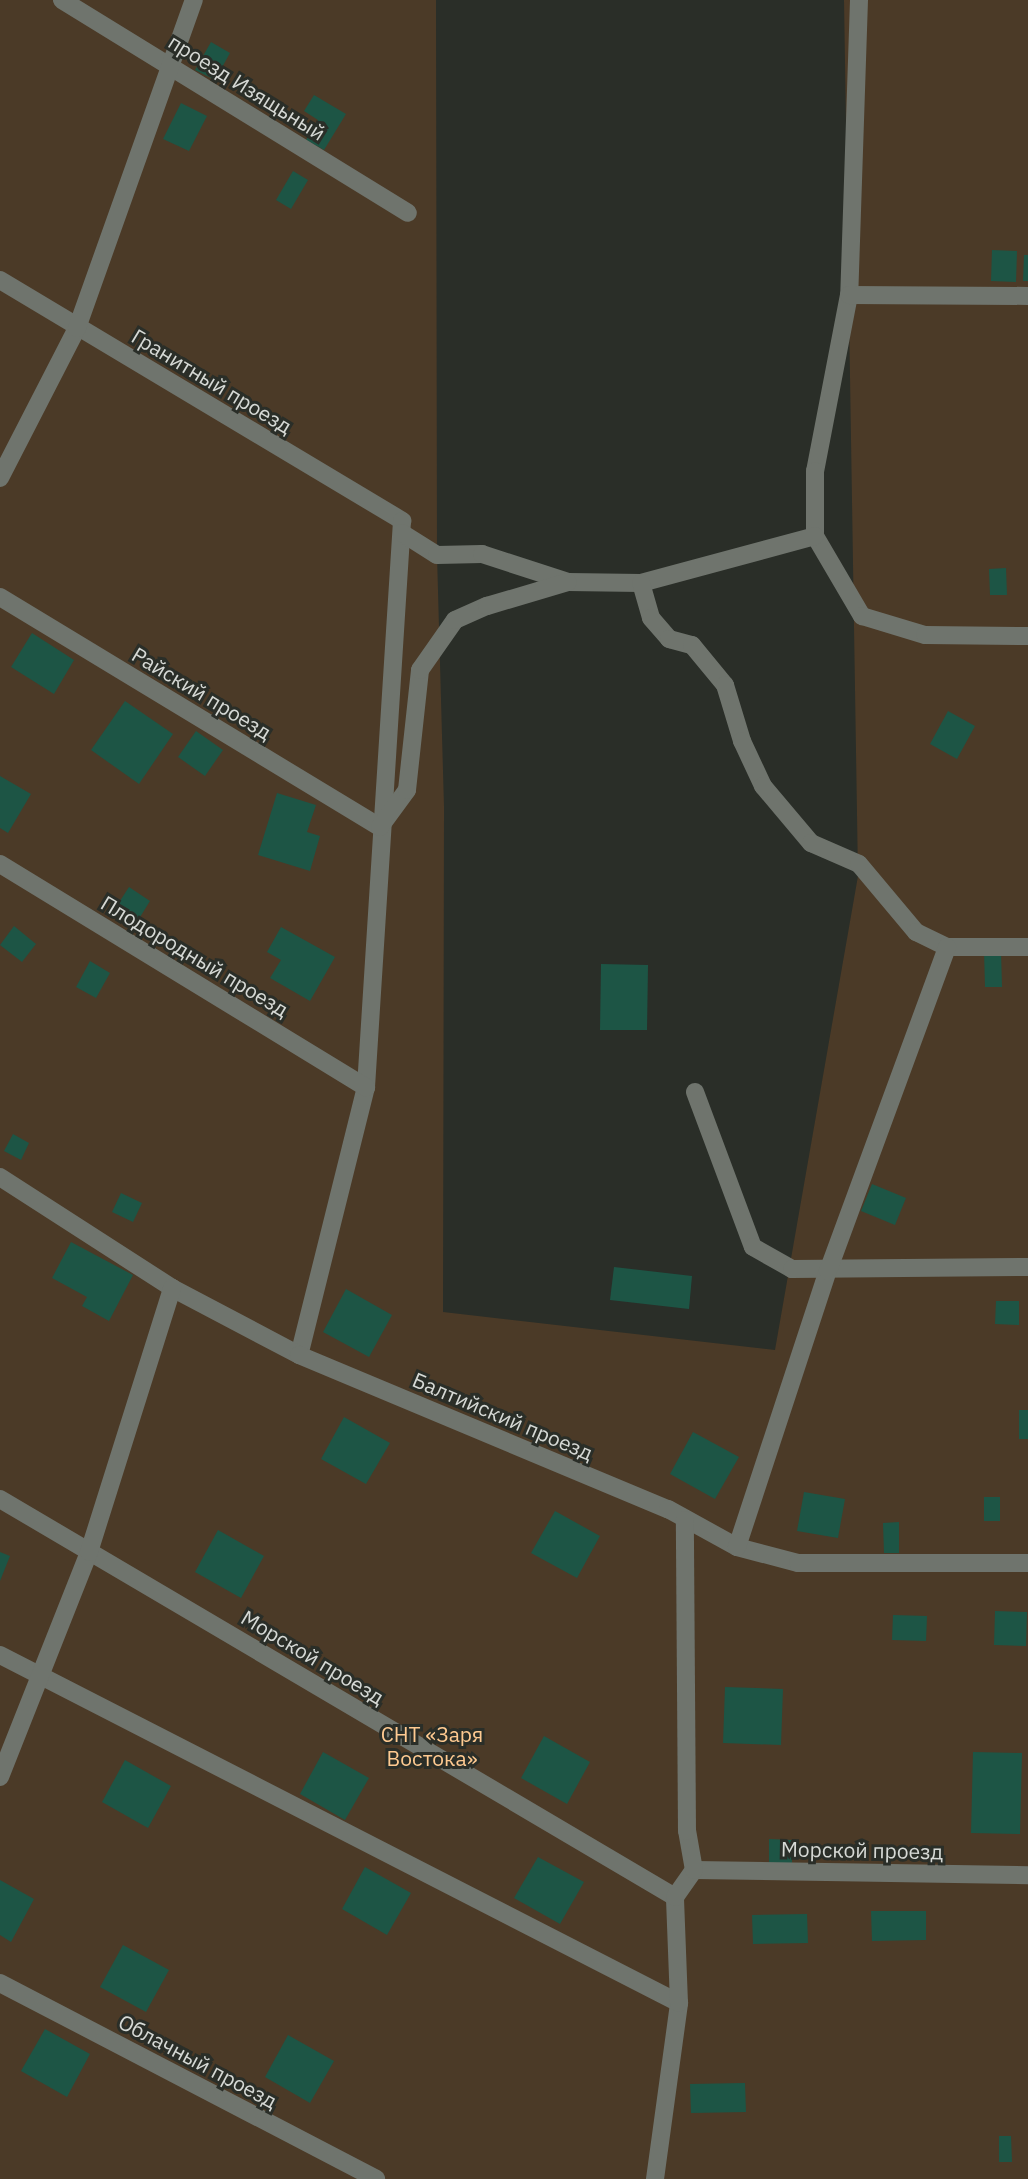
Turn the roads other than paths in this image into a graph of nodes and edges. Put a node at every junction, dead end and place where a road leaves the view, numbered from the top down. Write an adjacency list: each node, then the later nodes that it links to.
1 (62, 0): 4 (lane, проезд Изящьный)
2 (194, 0): 4 (lane)
3 (859, 0): 7 (lane)
4 (169, 66): 5 (lane, проезд Изящьный); 9 (lane)
5 (408, 214)
6 (0, 280): 9 (lane, Гранитный проезд)
7 (849, 295): 8 (lane); 12 (lane)
8 (1028, 296)
9 (77, 328): 10 (lane); 11 (lane, Гранитный проезд)
10 (0, 478)
11 (402, 527): 13 (lane, Гранитный проезд); 17 (lane)
12 (815, 536): 14 (lane); 16 (lane)
13 (568, 582): 14 (lane); 17 (lane)
14 (641, 583): 19 (lane)
15 (0, 597): 17 (lane, Райский проезд)
16 (1028, 636)
17 (380, 827): 21 (lane)
18 (0, 864): 21 (lane, Плодородный проезд)
19 (947, 947): 20 (lane); 25 (lane)
20 (1028, 947)
21 (366, 1087): 27 (lane)
22 (695, 1092): 25 (lane)
23 (0, 1177): 26 (lane, Балтийский проезд)
24 (1028, 1267): 25 (lane)
25 (828, 1271): 30 (lane)
26 (172, 1288): 27 (lane, Балтийский проезд); 31 (lane)
27 (299, 1355): 29 (lane, Балтийский проезд)
28 (0, 1499): 31 (lane, Морской проезд)
29 (685, 1520): 30 (lane, Балтийский проезд); 36 (lane)
30 (737, 1547): 32 (lane, Балтийский проезд)
31 (89, 1552): 34 (lane); 38 (lane, Морской проезд)
32 (1028, 1563)
33 (0, 1655): 34 (lane)
34 (38, 1676): 35 (lane); 40 (lane)
35 (0, 1777)
36 (694, 1870): 37 (lane, Морской проезд); 38 (lane)
37 (1028, 1875)
38 (675, 1897): 40 (lane)
39 (0, 1983): 41 (lane, Облачный проезд)
40 (679, 2003): 42 (lane)
41 (376, 2179)
42 (655, 2179)

